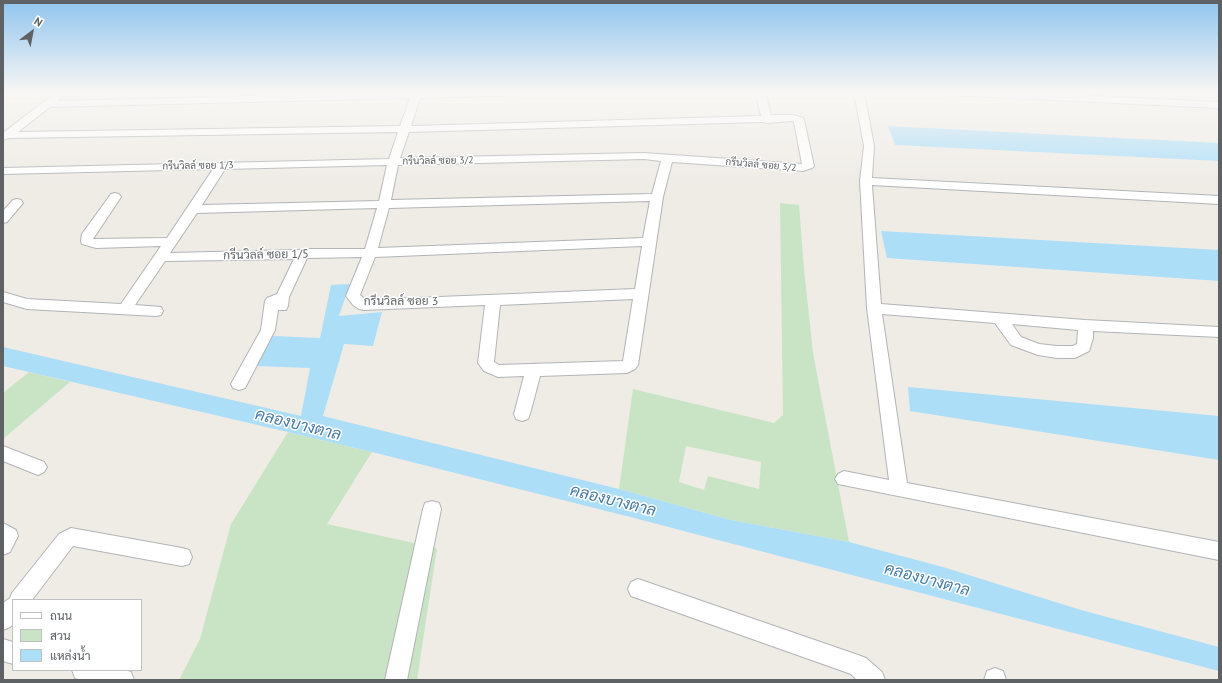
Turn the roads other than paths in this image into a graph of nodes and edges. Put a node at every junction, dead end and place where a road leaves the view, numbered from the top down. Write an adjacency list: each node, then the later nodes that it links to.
1 (21, 124): 7 (street)
2 (407, 124): 6 (street, กรีนวิลล์ ซอย 3)
3 (611, 124): 6 (street, กรีนวิลล์ ซอย 3/2)
4 (800, 124): 8 (street, กรีนวิลล์ ซอย 3/2)
5 (865, 124): 12 (street)
6 (405, 129): 7 (street, กรีนวิลล์ ซอย 3/2); 9 (street, กรีนวิลล์ ซอย 3)
7 (5, 136)
8 (668, 157): 9 (street, กรีนวิลล์ ซอย 3/2); 14 (street)
9 (393, 162): 10 (street, กรีนวิลล์ ซอย 1/3); 17 (street, กรีนวิลล์ ซอย 3)
10 (222, 165): 11 (street, กรีนวิลล์ ซอย 1/3); 18 (street)
11 (3, 171)
12 (866, 181): 15 (street); 29 (street)
13 (115, 197): 20 (street)
14 (658, 197): 17 (street); 21 (street)
15 (1219, 200)
16 (17, 203): 19 (street)
17 (384, 205): 18 (street); 23 (street, กรีนวิลล์ ซอย 3)
18 (193, 209): 20 (street)
19 (3, 220)
20 (171, 242): 24 (street)
21 (649, 242): 23 (street, กรีนวิลล์ ซอย 1/5); 25 (street)
22 (302, 253): 23 (street, กรีนวิลล์ ซอย 1/5); 24 (street, กรีนวิลล์ ซอย 1/5); 27 (street)
23 (370, 253): 28 (street, กรีนวิลล์ ซอย 3)
24 (161, 257): 30 (street)
25 (642, 294): 28 (street, กรีนวิลล์ ซอย 3); 36 (street)
26 (3, 297): 30 (street)
27 (282, 297): 32 (street); 37 (street)
28 (493, 300): 36 (street)
29 (874, 308): 33 (street); 42 (street)
30 (124, 310): 31 (street)
31 (156, 311)
32 (280, 314)
33 (999, 318): 34 (street); 34 (street)
34 (1085, 325): 35 (street)
35 (1219, 332)
36 (534, 370): 38 (street)
37 (239, 384)
38 (522, 414)
39 (3, 453): 40 (street)
40 (38, 466)
41 (844, 479): 42 (street)
42 (899, 489): 46 (street)
43 (432, 509): 54 (street)
44 (3, 532): 45 (street)
45 (3, 546)
46 (1219, 551)
47 (182, 557): 49 (street)
48 (638, 589): 55 (street)
49 (20, 599)
50 (12, 608): 51 (street)
51 (3, 620)
52 (88, 671): 53 (street)
53 (123, 680)
54 (396, 680)
55 (874, 680)

